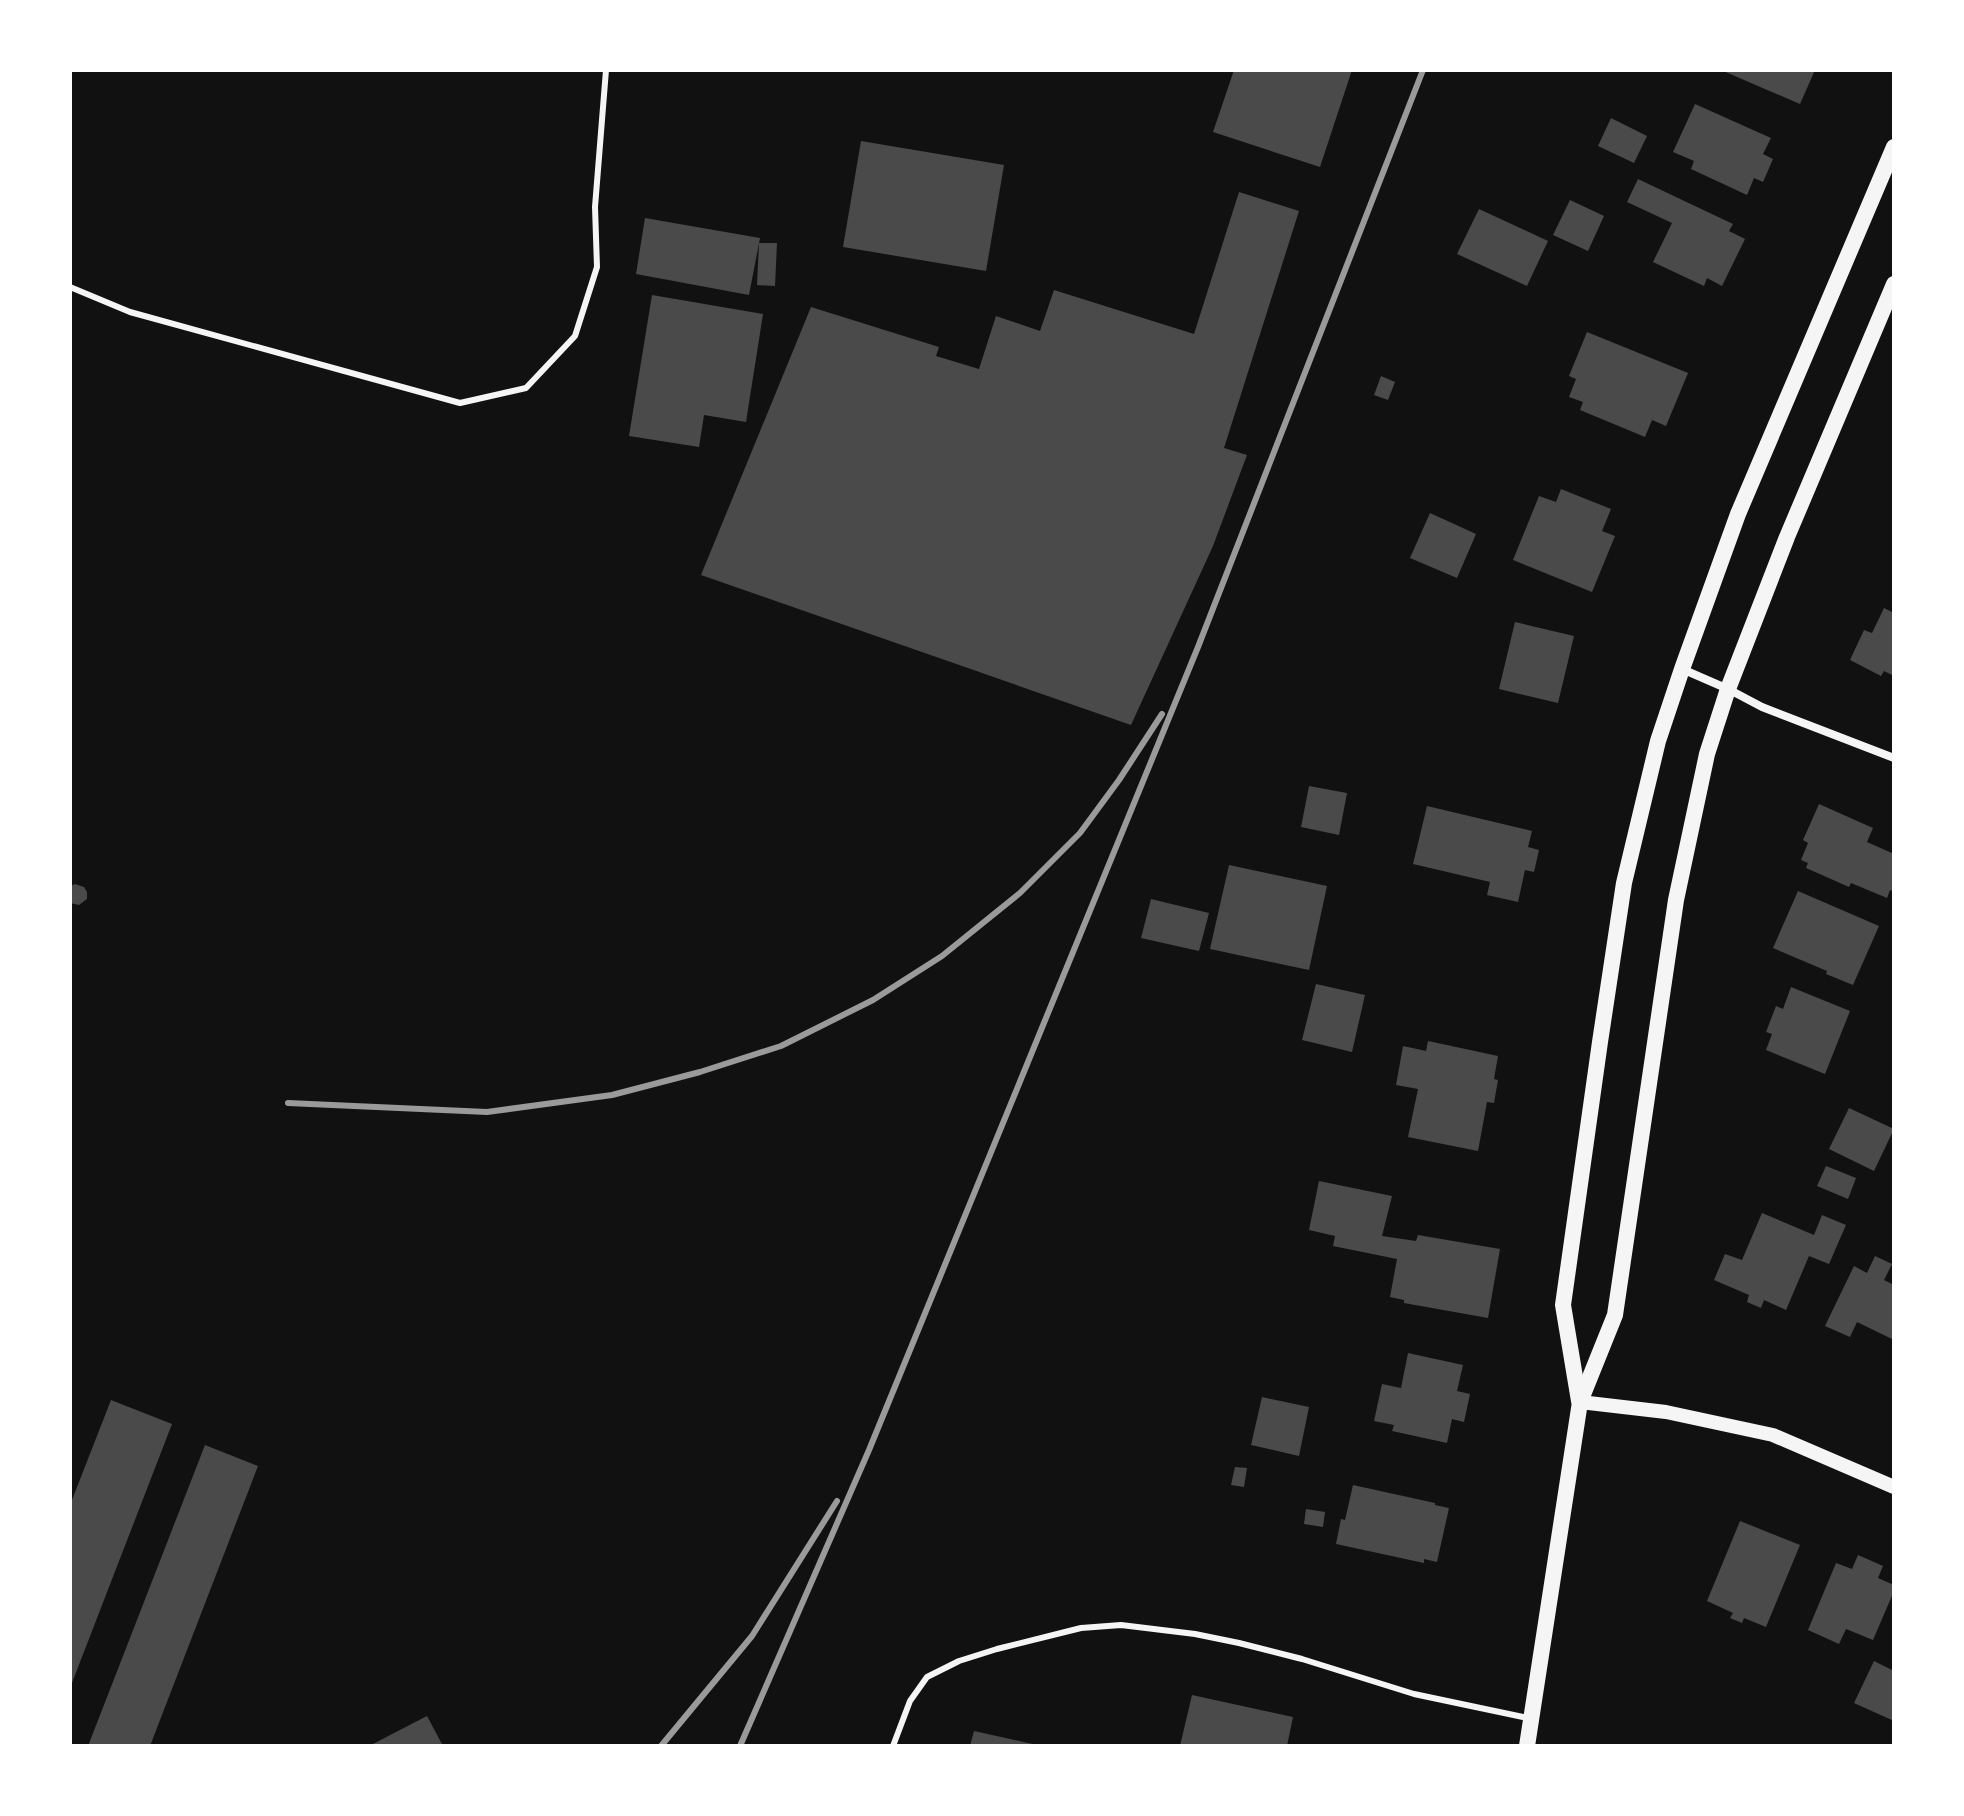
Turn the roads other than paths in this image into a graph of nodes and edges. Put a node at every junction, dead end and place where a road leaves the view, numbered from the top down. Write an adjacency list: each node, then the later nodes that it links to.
1 (606, 70): 4 (lane)
2 (1894, 147): 5 (main road)
3 (1894, 284): 6 (main road)
4 (70, 287)
5 (1682, 669): 6 (street); 8 (main road)
6 (1728, 689): 7 (street); 8 (main road)
7 (1894, 758)
8 (1580, 1402): 9 (street); 10 (main road)
9 (1894, 1487)
10 (1532, 1719): 11 (lane); 12 (main road)
11 (893, 1746)
12 (1527, 1746)

